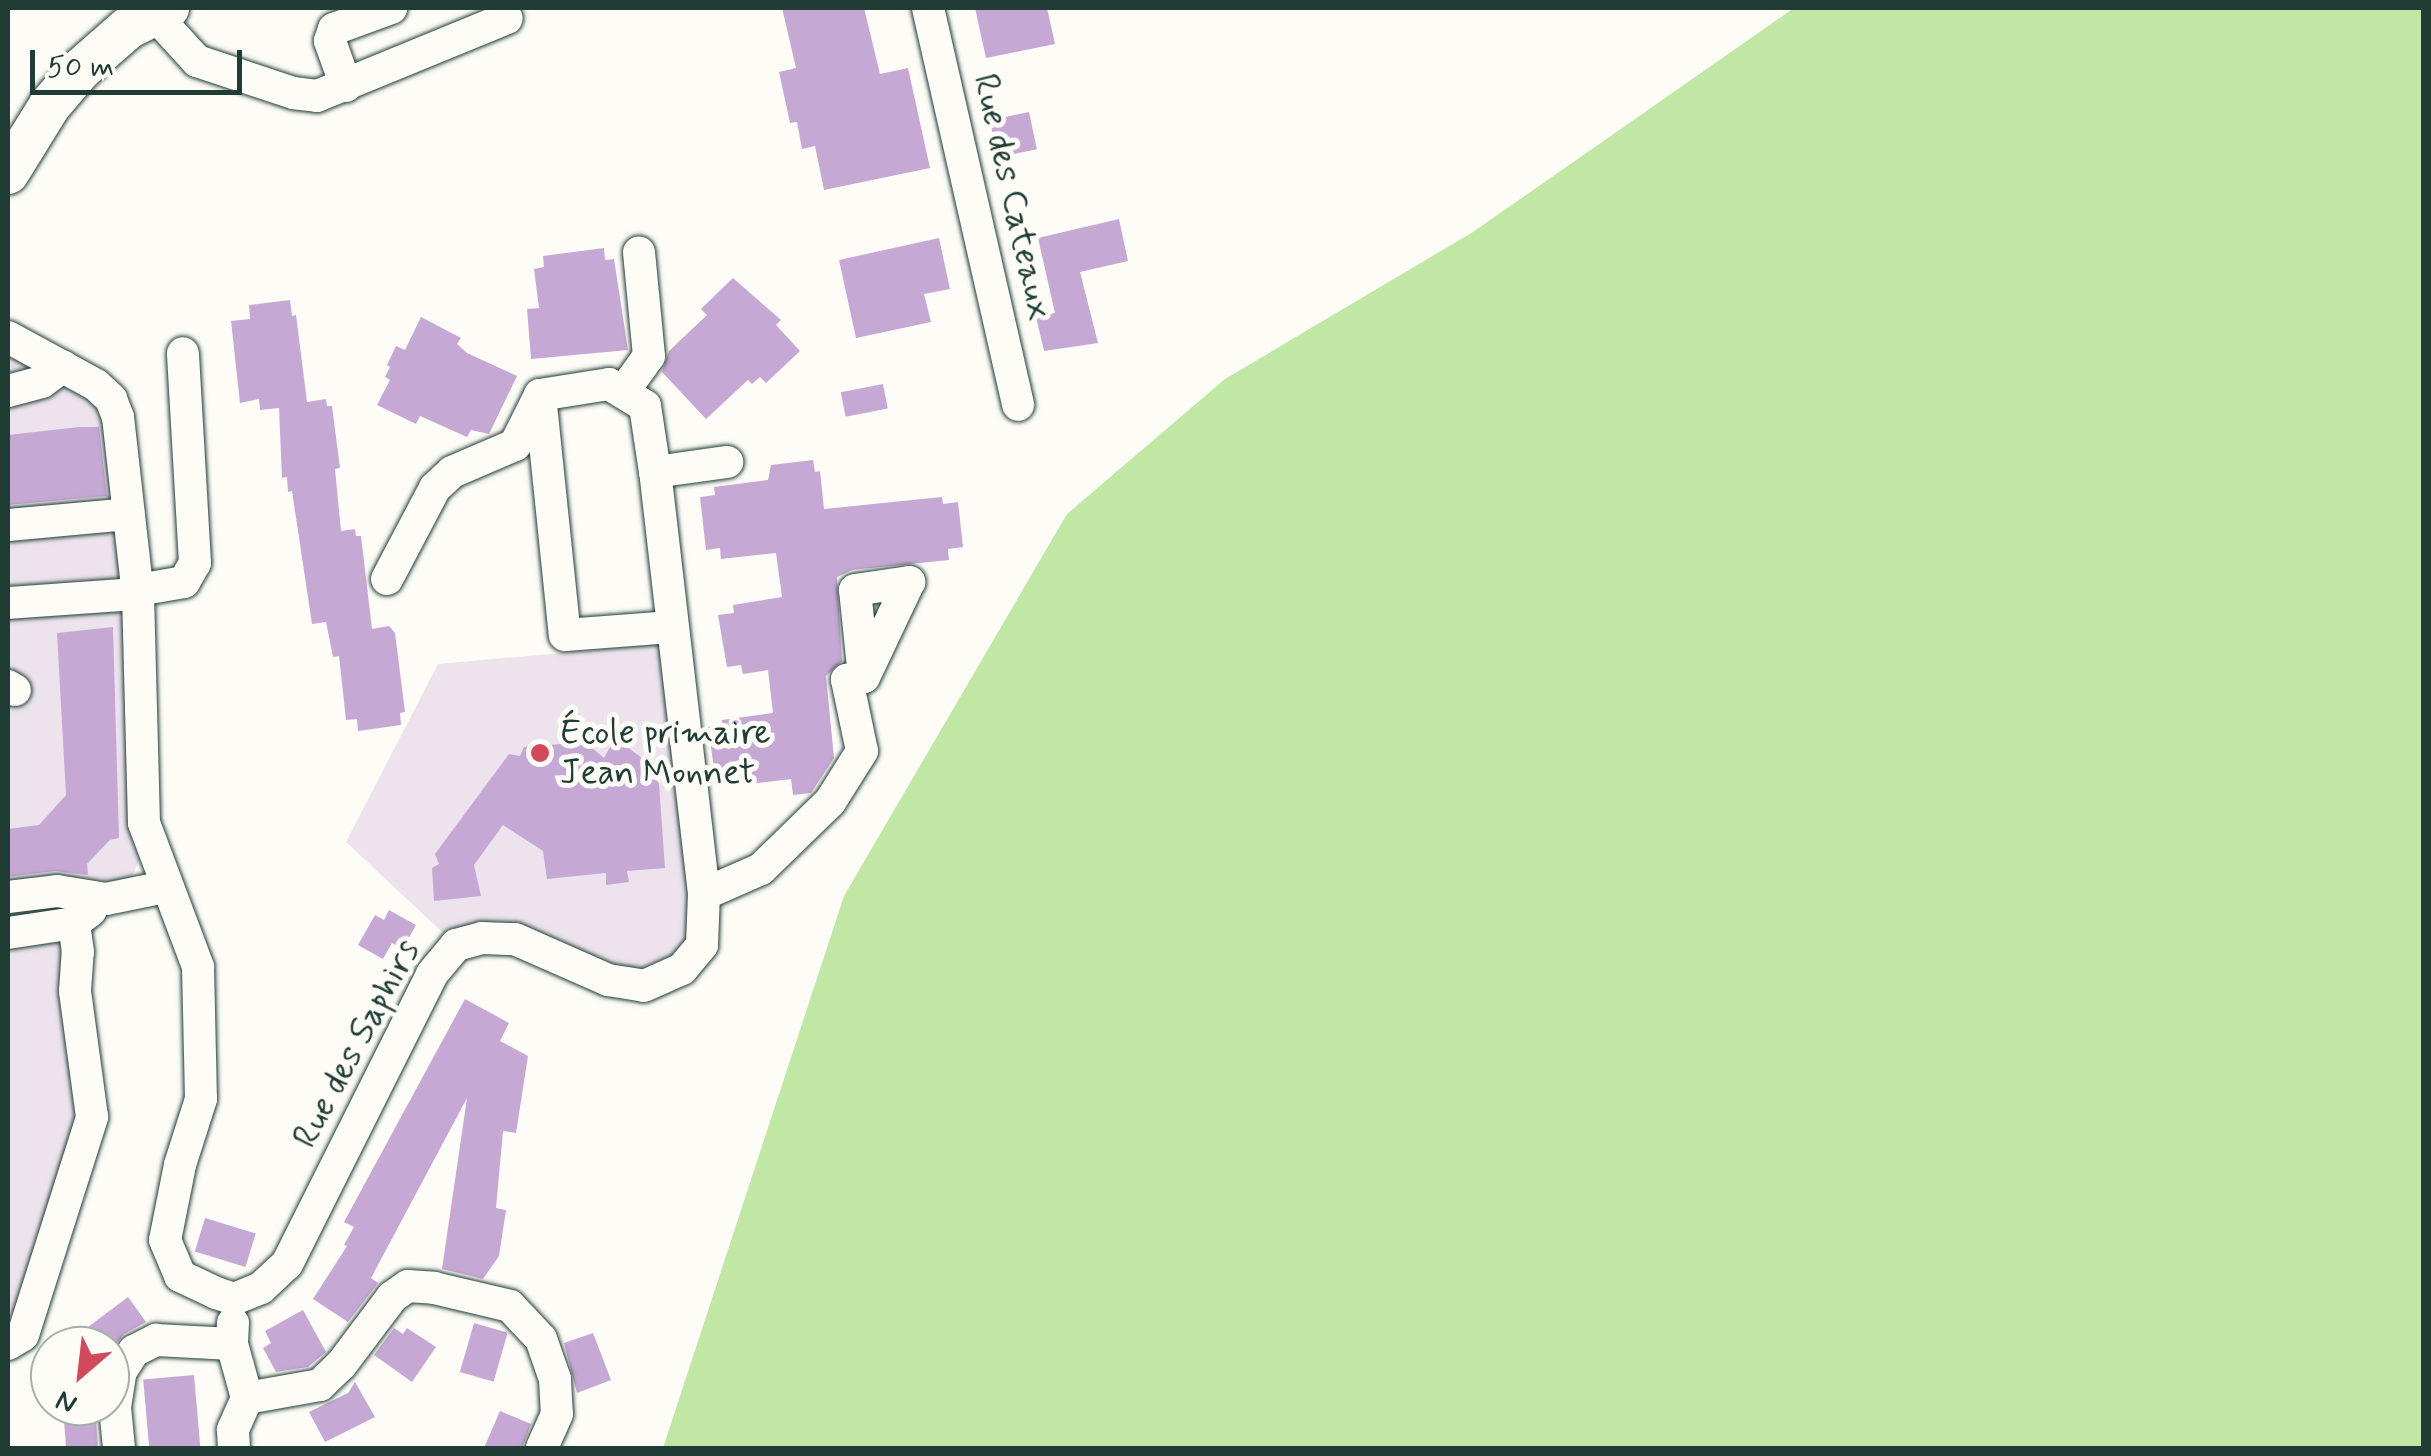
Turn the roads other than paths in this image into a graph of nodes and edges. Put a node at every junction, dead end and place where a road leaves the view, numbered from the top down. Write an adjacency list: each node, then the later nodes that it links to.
1 (390, 8): 5 (street)
2 (928, 8): 14 (street, Rue des Cateaux)
3 (161, 11): 5 (street); 6 (main road)
4 (507, 18): 5 (street)
5 (346, 86)
6 (8, 173)
7 (638, 252): 13 (street)
8 (8, 337): 10 (street)
9 (183, 353): 20 (street)
10 (63, 366): 11 (street); 17 (street)
11 (8, 391)
12 (540, 395): 13 (street); 19 (street); 22 (street)
13 (634, 399): 16 (street, Rue des Saphirs)
14 (1018, 404)
15 (727, 462): 16 (street)
16 (655, 472): 22 (street, Rue des Saphirs)
17 (128, 514): 18 (street); 20 (street)
18 (8, 525)
19 (387, 579)
20 (138, 592): 21 (street); 24 (street)
21 (8, 603)
22 (672, 627): 25 (street, Rue des Saphirs)
23 (864, 677): 25 (street)
24 (165, 887): 27 (street); 30 (street)
25 (704, 894): 30 (street, Rue des Saphirs)
26 (8, 897): 27 (street)
27 (106, 898): 28 (street)
28 (74, 923): 29 (street); 31 (street)
29 (8, 933)
30 (234, 1299): 32 (street)
31 (8, 1344)
32 (232, 1344): 33 (street); 34 (street)
33 (246, 1398): 35 (street); 36 (street)
34 (120, 1448)
35 (234, 1448)
36 (542, 1448)

